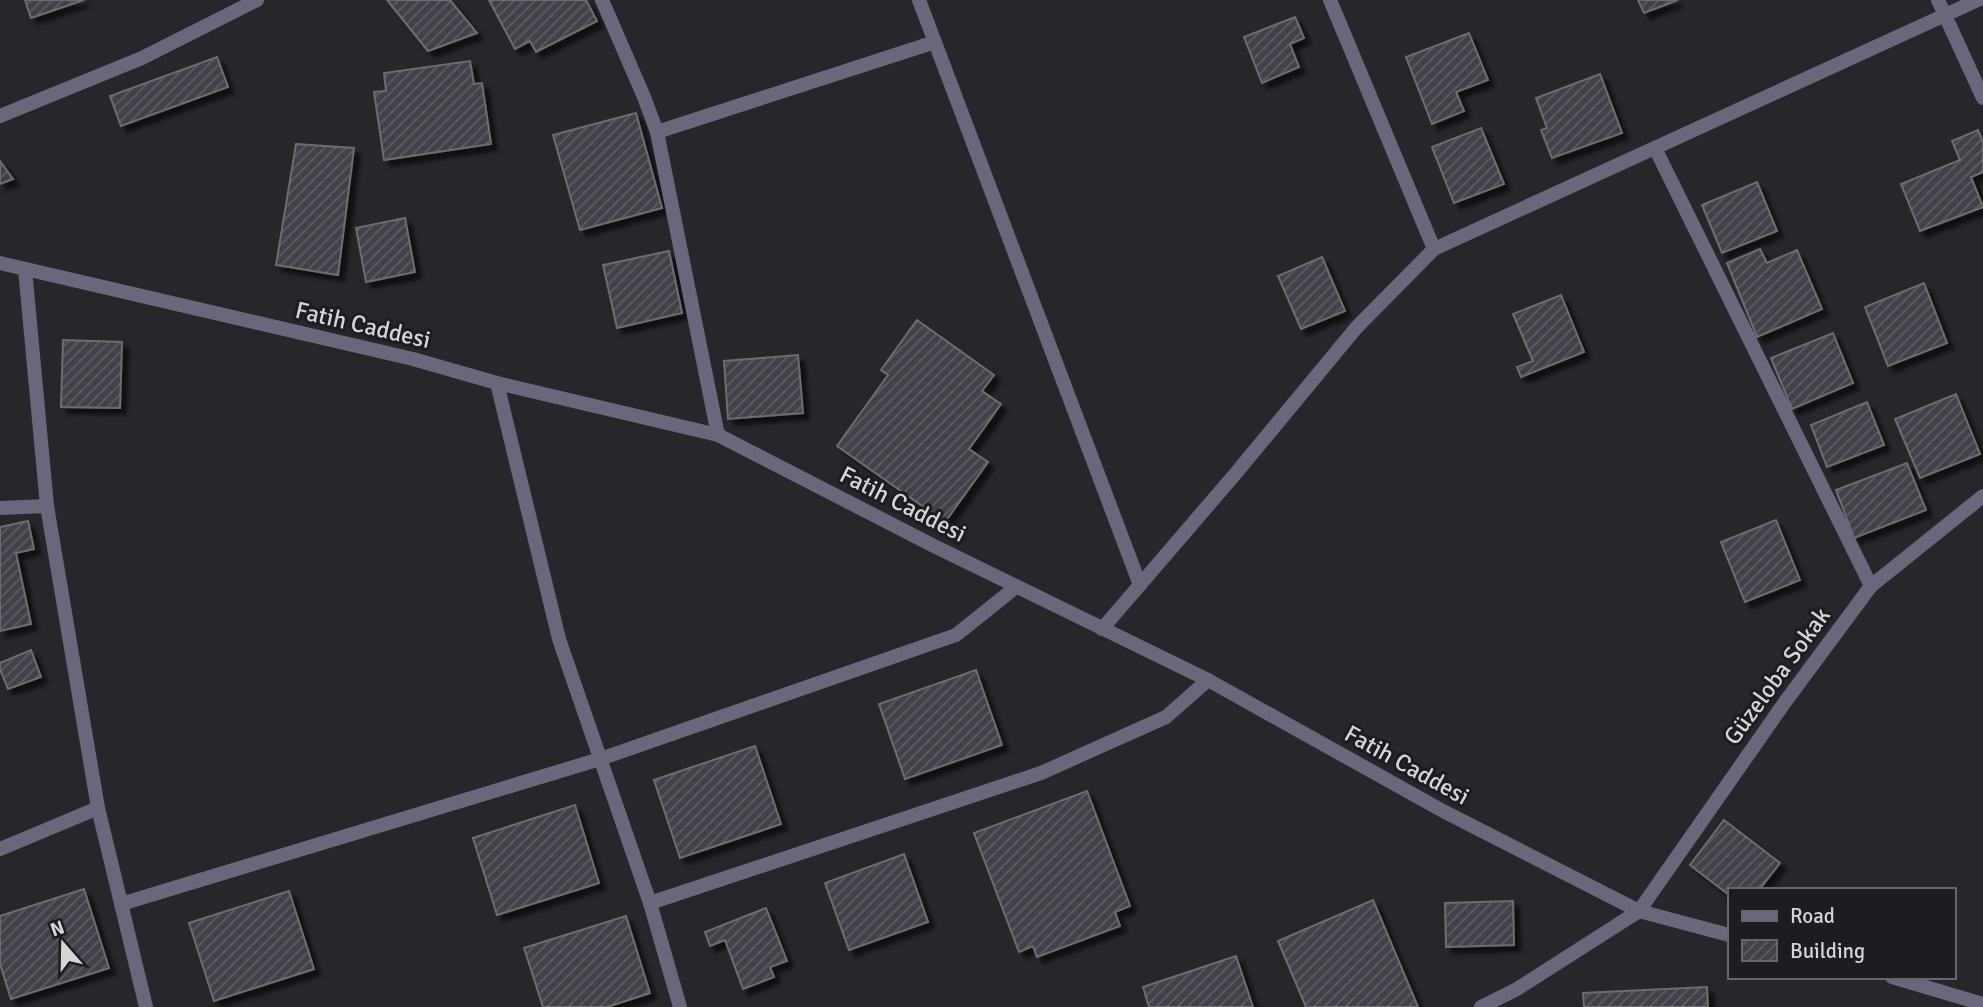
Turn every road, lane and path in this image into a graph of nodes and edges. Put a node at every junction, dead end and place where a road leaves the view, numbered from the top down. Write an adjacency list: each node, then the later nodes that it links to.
1 (257, 0): 10 (street)
2 (602, 0): 11 (street)
3 (919, 0): 8 (street)
4 (1330, 0): 13 (street)
5 (1938, 0): 7 (street)
6 (1978, 0): 7 (street)
7 (1945, 15): 9 (street); 12 (street)
8 (935, 42): 11 (street); 21 (street)
9 (1983, 98)
10 (0, 116)
11 (657, 132): 17 (street)
12 (1655, 148): 13 (street); 22 (street)
13 (1434, 249): 21 (street)
14 (0, 263): 15 (street, Fatih Caddesi)
15 (25, 269): 16 (street, Fatih Caddesi); 19 (street)
16 (496, 383): 17 (street, Fatih Caddesi); 26 (street)
17 (718, 435): 23 (street, Fatih Caddesi)
18 (1983, 496): 22 (street, Güzeloba Sokak)
19 (47, 506): 20 (street); 27 (street)
20 (0, 509)
21 (1140, 585): 24 (street)
22 (1871, 586): 31 (street, Güzeloba Sokak)
23 (1017, 587): 24 (street, Fatih Caddesi); 26 (street)
24 (1102, 629): 25 (street, Fatih Caddesi)
25 (1208, 680): 30 (street); 31 (street, Fatih Caddesi)
26 (600, 759): 29 (street); 30 (street)
27 (98, 808): 28 (street); 29 (street)
28 (0, 849)
29 (121, 904): 35 (street)
30 (650, 904): 36 (street)
31 (1639, 911): 32 (street, Fatih Caddesi); 37 (street)
32 (1728, 935)
33 (1899, 979): 34 (street)
34 (1983, 1004)
35 (146, 1007)
36 (680, 1007)
37 (1481, 1007)

